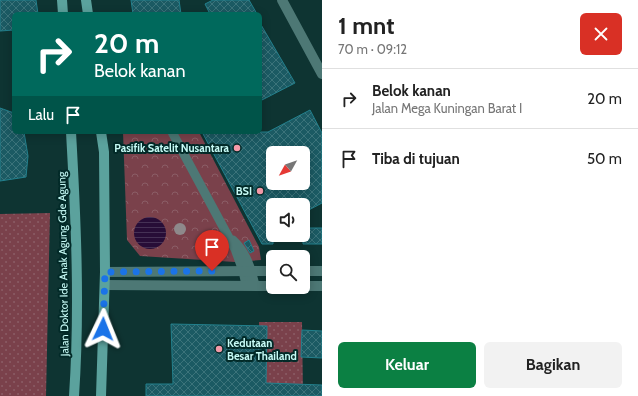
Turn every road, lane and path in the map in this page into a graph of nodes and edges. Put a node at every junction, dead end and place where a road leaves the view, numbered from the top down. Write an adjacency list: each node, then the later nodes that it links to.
1 (62, 0): 4 (main road)
2 (86, 0): 5 (main road)
3 (282, 0): 6 (street)
4 (63, 12)
5 (88, 12)
6 (322, 74)
7 (71, 134): 20 (main road, Jalan Doktor Ide Anak Agung Gde Agung)
8 (101, 134): 14 (main road)
9 (173, 134): 10 (lane)
10 (248, 271): 11 (street); 14 (street); 16 (lane)
11 (266, 271)
12 (310, 271): 13 (street)
13 (322, 271)
14 (105, 272): 15 (main road)
15 (105, 285): 16 (street); 21 (main road)
16 (250, 285): 17 (street)
17 (266, 286)
18 (310, 286): 19 (street)
19 (322, 286)
20 (74, 396)
21 (101, 396)

